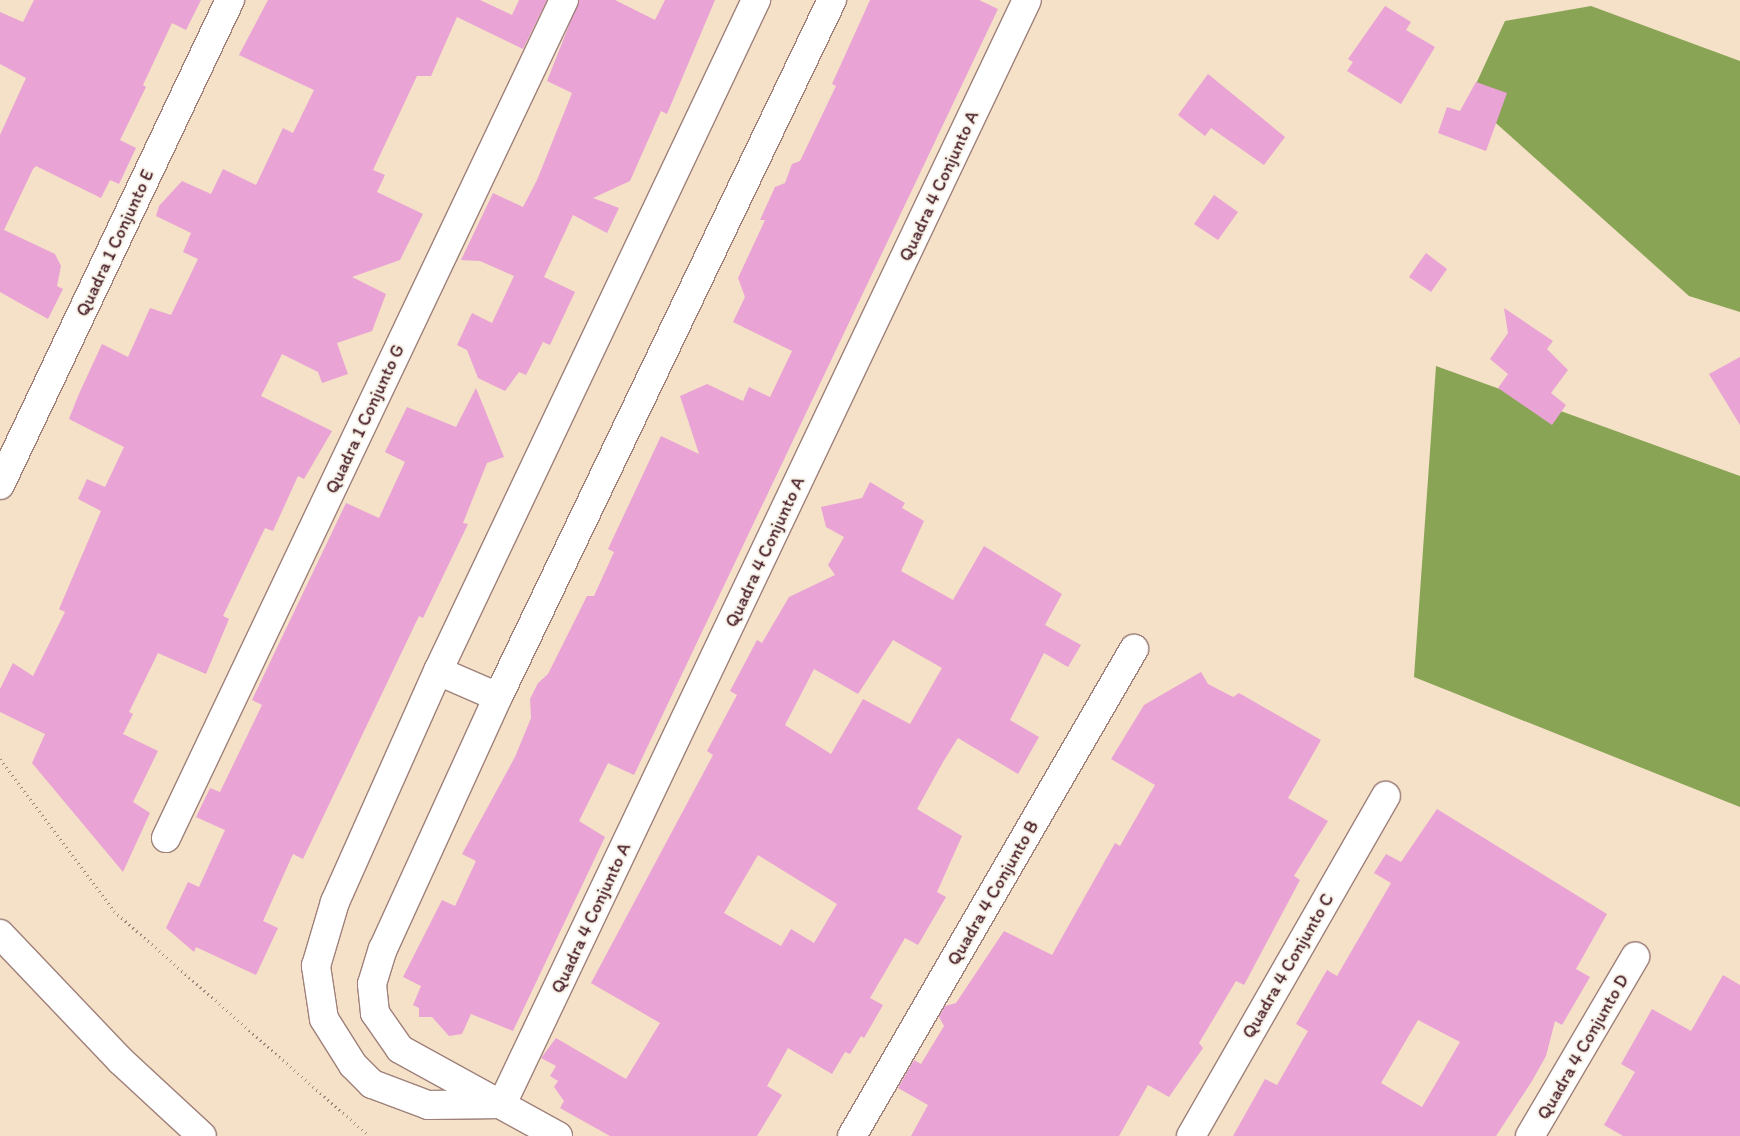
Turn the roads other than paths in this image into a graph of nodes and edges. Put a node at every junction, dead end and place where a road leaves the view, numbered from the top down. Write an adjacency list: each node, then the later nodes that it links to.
1 (230, 0): 6 (street, Quadra 1 Conjunto E)
2 (564, 0): 11 (street, Quadra 1 Conjunto G)
3 (756, 0): 8 (street)
4 (832, 0): 9 (street)
5 (1027, 0): 14 (street, Quadra 4 Conjunto A)
6 (0, 485)
7 (1134, 649): 17 (street, Quadra 4 Conjunto B)
8 (438, 671): 9 (street); 14 (street)
9 (498, 697): 14 (street)
10 (1386, 796): 18 (street, Quadra 4 Conjunto C)
11 (166, 838)
12 (0, 934): 15 (street)
13 (1635, 957): 19 (street, Quadra 4 Conjunto D)
14 (502, 1104): 16 (street)
15 (202, 1136)
16 (558, 1136)
17 (852, 1136)
18 (1191, 1136)
19 (1530, 1136)

